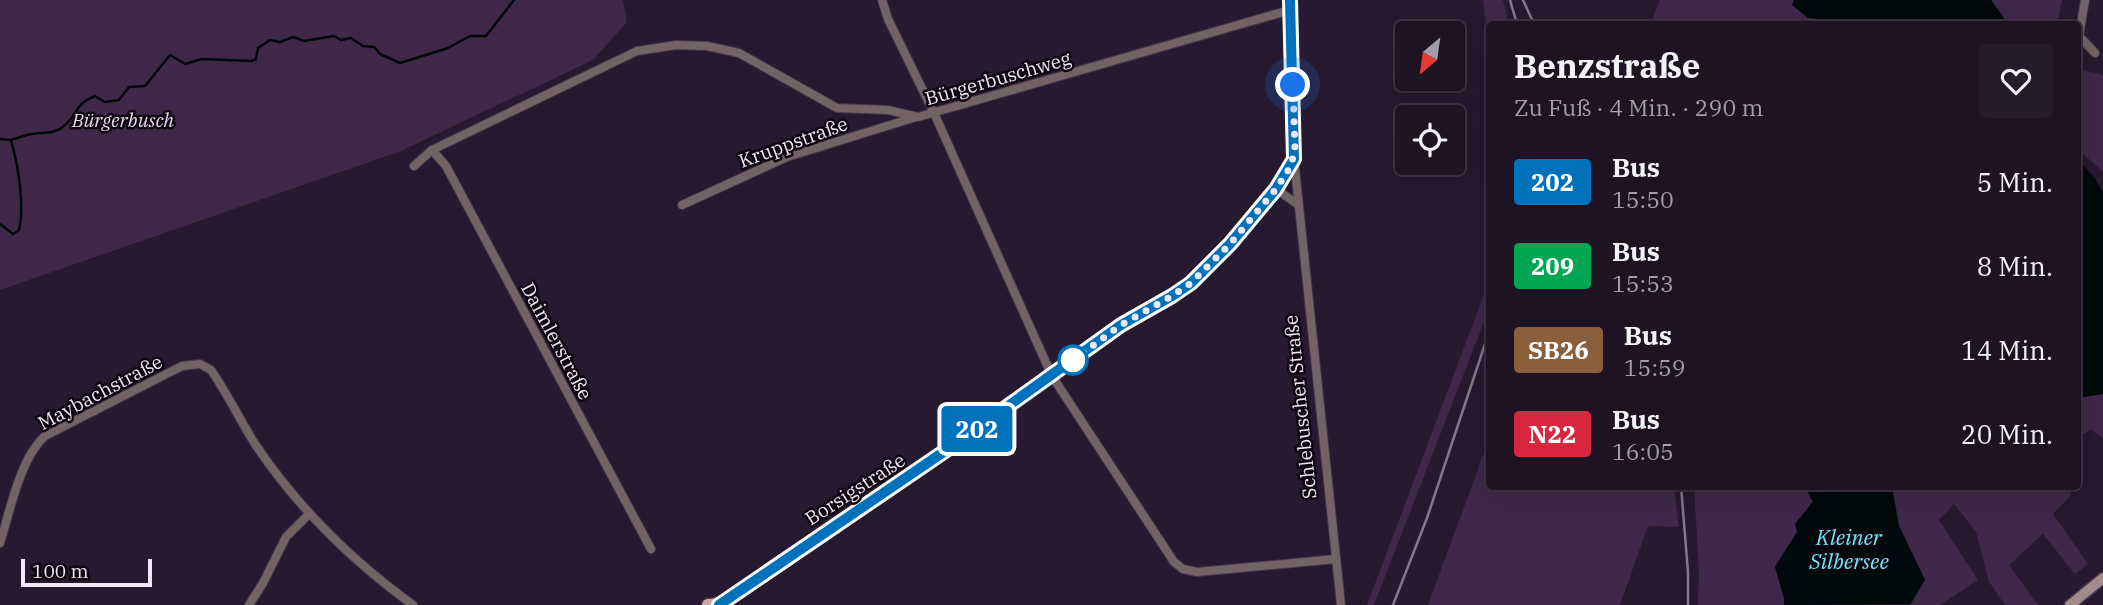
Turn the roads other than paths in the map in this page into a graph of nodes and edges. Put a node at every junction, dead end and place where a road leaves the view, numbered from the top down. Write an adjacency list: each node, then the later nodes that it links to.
1 (882, 0): 7 (street)
2 (2085, 0): 4 (street)
3 (1290, 5): 7 (street, Bürgerbuschweg); 10 (main road, Schlebuscher Straße)
4 (2081, 24)
5 (2081, 38): 6 (street)
6 (2095, 53)
7 (934, 113): 8 (street, Bürgerbuschweg); 15 (street)
8 (918, 117): 9 (street, Bürgerbuschweg); 14 (street, Kruppstraße)
9 (432, 150): 11 (street, Bürgerbuschweg); 18 (street, Daimlerstraße)
10 (1294, 159): 12 (main road, Borsigstraße); 13 (street, Schlebuscher Straße)
11 (414, 166)
12 (1276, 189): 13 (street); 15 (main road, Borsigstraße)
13 (1297, 204): 19 (street, Schlebuscher Straße)
14 (682, 205)
15 (1052, 376): 19 (street); 23 (main road, Borsigstraße)
16 (309, 514): 17 (street, Maybachstraße); 21 (street); 22 (street)
17 (0, 543)
18 (650, 549)
19 (1336, 559): 24 (street, Schlebuscher Straße)
20 (2103, 578): 25 (main road)
21 (248, 605)
22 (413, 605)
23 (715, 605)
24 (1341, 605)
25 (2070, 605)

